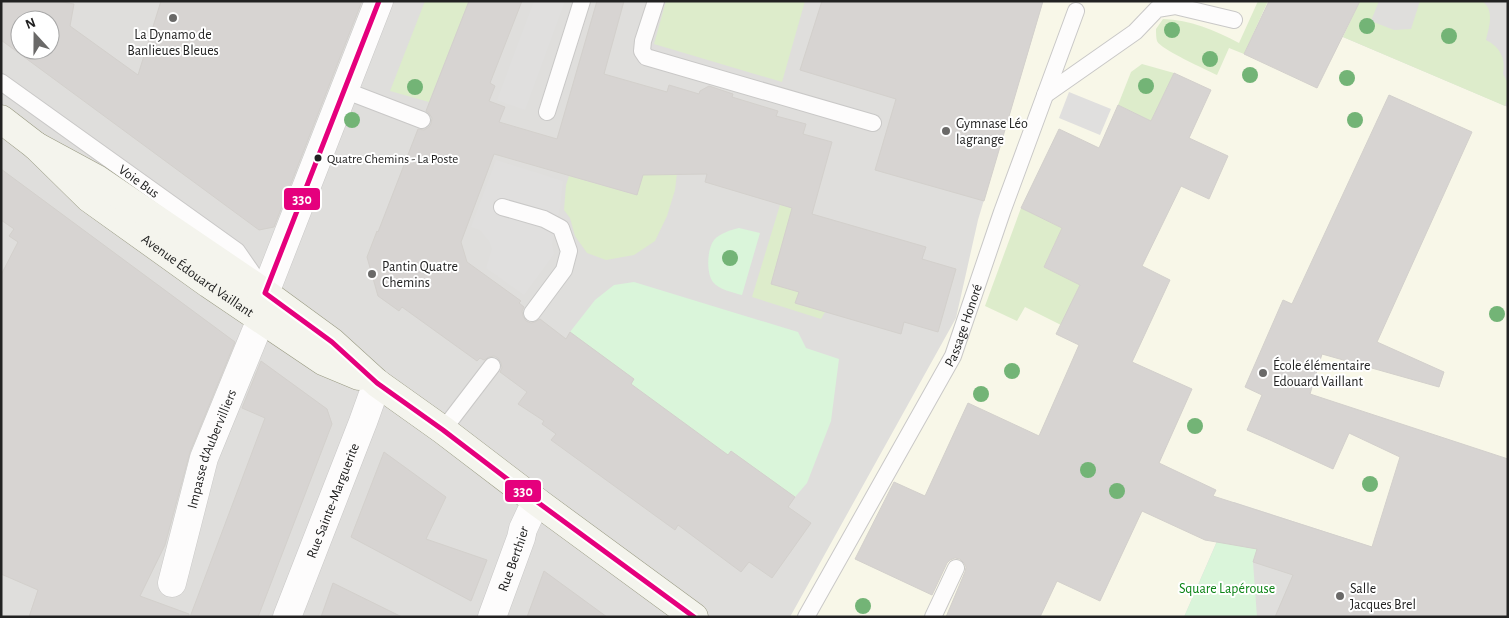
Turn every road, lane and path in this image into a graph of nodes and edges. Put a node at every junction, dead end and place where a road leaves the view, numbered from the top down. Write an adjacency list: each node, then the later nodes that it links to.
1 (379, 1): 7 (street)
2 (582, 1): 9 (lane)
3 (656, 1): 12 (lane)
4 (1076, 11): 8 (lane, Passage Honoré)
5 (1234, 20): 8 (lane)
6 (1, 82): 15 (lane, Voie Bus)
7 (344, 90): 11 (lane); 15 (street)
8 (1045, 95): 27 (lane, Passage Honoré)
9 (547, 112)
10 (1, 119): 13 (main road, Avenue Édouard Vaillant)
11 (422, 120)
12 (873, 123)
13 (36, 146): 15 (main road, Avenue Édouard Vaillant); 17 (main road, Avenue Édouard Vaillant)
14 (502, 207): 16 (lane)
15 (265, 292): 19 (main road, Avenue Édouard Vaillant)
16 (532, 313)
17 (261, 319): 19 (main road, Avenue Édouard Vaillant); 23 (street, Impasse d'Aubervilliers)
18 (492, 366): 20 (lane)
19 (377, 384): 20 (main road, Avenue Édouard Vaillant); 24 (street, Rue Sainte-Marguerite)
20 (443, 430): 21 (main road, Avenue Édouard Vaillant)
21 (536, 501): 25 (street, Rue Berthier); 26 (main road, Avenue Édouard Vaillant)
22 (956, 568): 28 (lane)
23 (172, 583)
24 (287, 617)
25 (492, 617)
26 (694, 617)
27 (806, 617)
28 (933, 617)

